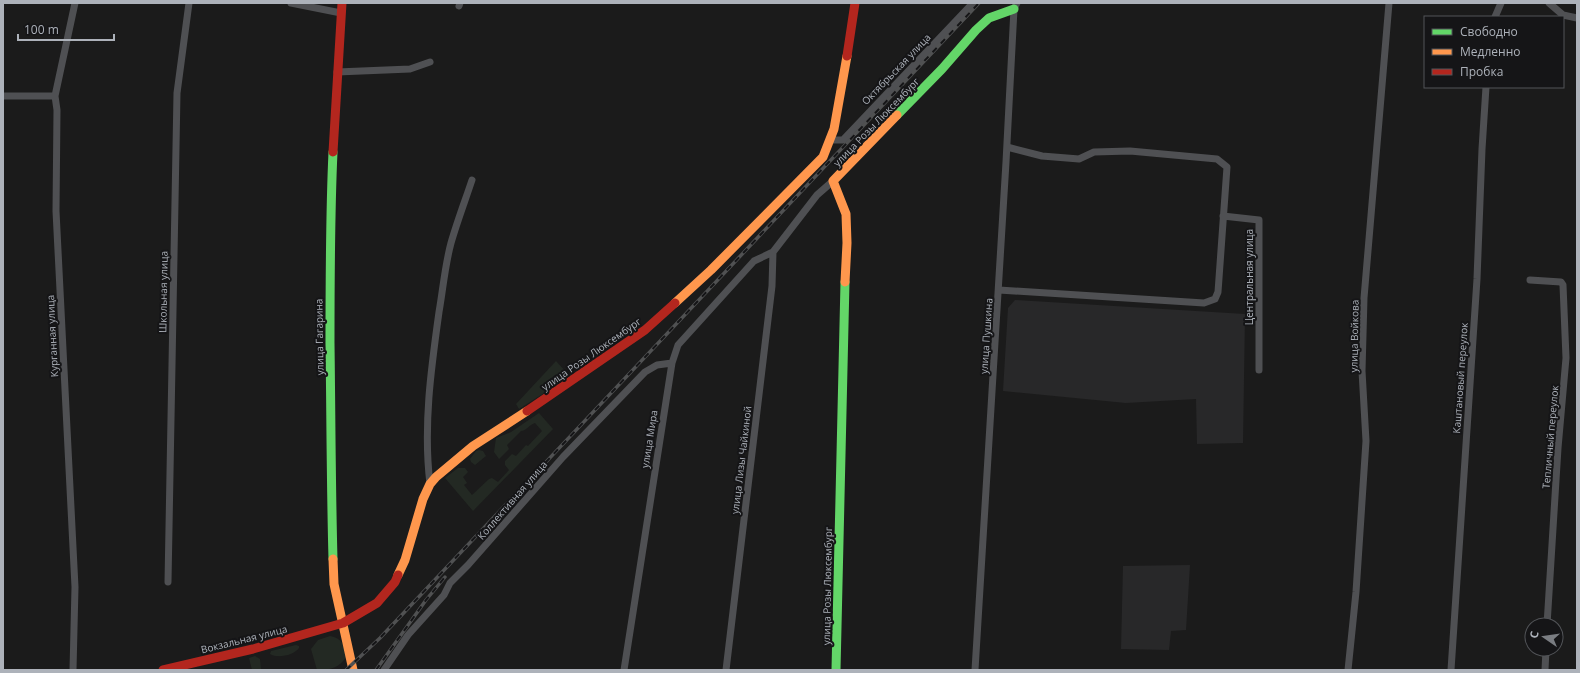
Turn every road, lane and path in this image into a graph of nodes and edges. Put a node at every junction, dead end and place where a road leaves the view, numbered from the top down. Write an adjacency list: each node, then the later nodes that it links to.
1 (75, 3): 18 (street, Курганная улица)
2 (189, 3): 30 (street, Школьная улица)
3 (291, 3): 11 (street)
4 (342, 3): 11 (main road, улица Гагарина)
5 (855, 3): 19 (main road, улица Розы Люксембург)
6 (972, 3): 19 (street, Октябрьская улица)
7 (1389, 3): 43 (street, улица Войкова)
8 (1501, 3): 12 (street)
9 (1549, 3): 13 (street)
10 (1015, 6): 20 (street, улица Пушкина); 22 (main road, улица Розы Люксембург)
11 (341, 13): 15 (main road, улица Гагарина)
12 (1495, 16)
13 (1577, 18)
14 (430, 62): 15 (street)
15 (337, 72): 32 (main road, улица Гагарина)
16 (1486, 88): 44 (street, Каштановый переулок)
17 (3, 96): 18 (street)
18 (55, 96): 35 (street, Курганная улица)
19 (830, 140): 29 (main road, улица Розы Люксембург)
20 (1007, 147): 23 (street); 26 (street, улица Пушкина)
21 (472, 180): 29 (street)
22 (833, 181): 24 (street); 41 (main road, улица Розы Люксембург)
23 (1223, 216): 26 (street); 28 (street, Центральная улица)
24 (773, 252): 27 (street, улица Мира); 40 (street, улица Лизы Чайкиной)
25 (1530, 280): 31 (street, Тепличный переулок)
26 (999, 290): 42 (street, улица Пушкина)
27 (672, 362): 38 (street, Коллективная улица); 39 (street, улица Мира)
28 (1259, 370)
29 (430, 484): 32 (main road, улица Розы Люксембург)
30 (168, 582)
31 (1547, 617)
32 (343, 622): 33 (main road, улица Розы Люксембург); 37 (main road, улица Гагарина)
33 (329, 628): 36 (main road, Вокзальная улица)
34 (1546, 657): 45 (street)
35 (73, 670)
36 (163, 670)
37 (353, 670)
38 (384, 670)
39 (624, 670)
40 (726, 670)
41 (836, 670)
42 (975, 670)
43 (1348, 670)
44 (1452, 670)
45 (1545, 670)

